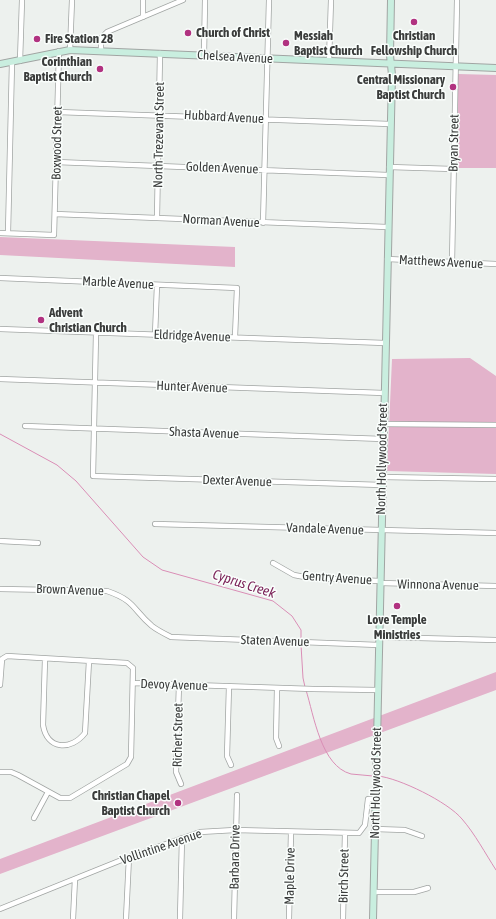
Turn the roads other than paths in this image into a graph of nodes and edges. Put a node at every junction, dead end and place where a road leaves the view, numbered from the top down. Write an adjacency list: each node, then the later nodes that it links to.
1 (22, 0): 17 (street)
2 (72, 0): 11 (street)
3 (143, 0): 10 (street)
4 (183, 0): 10 (street)
5 (205, 0): 15 (street)
6 (269, 0): 16 (street)
7 (331, 0): 18 (street)
8 (391, 0): 21 (main road, North Hollywood Street)
9 (457, 0): 22 (street, Bryan Street)
10 (143, 17): 12 (street)
11 (70, 50): 12 (main road, Chelsea Avenue); 13 (main road, Chelsea Avenue)
12 (101, 51): 14 (main road, Chelsea Avenue)
13 (59, 52): 17 (main road, Chelsea Avenue); 24 (street, Boxwood Street)
14 (160, 53): 15 (main road, Chelsea Avenue); 25 (street, North Trezevant Street)
15 (204, 55): 16 (main road, Chelsea Avenue)
16 (267, 58): 18 (main road, Chelsea Avenue); 26 (street)
17 (20, 60): 19 (main road, Chelsea Avenue)
18 (329, 61): 21 (main road, Chelsea Avenue)
19 (12, 62): 20 (main road, Chelsea Avenue); 39 (street)
20 (0, 64)
21 (390, 64): 22 (main road, Chelsea Avenue); 27 (main road, North Hollywood Street)
22 (455, 68): 23 (main road, Chelsea Avenue); 31 (street, Bryan Street)
23 (496, 68)
24 (58, 112): 25 (street, Hubbard Avenue); 28 (street, Boxwood Street)
25 (160, 114): 26 (street, Hubbard Avenue); 29 (street, North Trezevant Street)
26 (265, 119): 27 (street, Hubbard Avenue); 32 (street)
27 (390, 124): 30 (main road, North Hollywood Street)
28 (56, 162): 29 (street, Golden Avenue); 34 (street, Boxwood Street)
29 (159, 166): 32 (street, Golden Avenue); 35 (street, North Trezevant Street)
30 (389, 167): 31 (street); 33 (main road, North Hollywood Street)
31 (453, 169): 41 (street, Bryan Street)
32 (265, 170): 33 (street, Golden Avenue); 36 (street)
33 (388, 176): 37 (main road, North Hollywood Street)
34 (55, 214): 35 (street, Norman Avenue); 39 (street, Boxwood Street)
35 (157, 218): 36 (street, Norman Avenue)
36 (263, 223): 37 (street, Norman Avenue)
37 (388, 227): 40 (main road, North Hollywood Street)
38 (0, 233): 39 (street)
39 (8, 233)
40 (387, 259): 41 (street, Matthews Avenue); 49 (main road, North Hollywood Street)
41 (452, 262): 42 (street, Matthews Avenue)
42 (496, 264)
43 (0, 278): 44 (street, Marble Avenue)
44 (157, 285): 47 (street); 48 (street, Marble Avenue)
45 (0, 329): 46 (street, Eldridge Avenue)
46 (96, 333): 47 (street, Eldridge Avenue); 51 (street)
47 (155, 335): 48 (street, Eldridge Avenue)
48 (235, 337): 49 (street, Eldridge Avenue)
49 (385, 342): 52 (main road, North Hollywood Street)
50 (0, 379): 51 (street, Hunter Avenue)
51 (95, 384): 52 (street, Hunter Avenue); 56 (street)
52 (384, 392): 53 (main road, North Hollywood Street)
53 (383, 424): 54 (street); 57 (main road, North Hollywood Street)
54 (496, 425)
55 (25, 426): 56 (street, Shasta Avenue)
56 (93, 429): 57 (street, Shasta Avenue); 60 (street, Dexter Avenue)
57 (383, 439): 58 (main road, North Hollywood Street)
58 (382, 477): 59 (street); 60 (main road, North Hollywood Street)
59 (496, 479)
60 (382, 486): 62 (main road, North Hollywood Street)
61 (155, 524): 62 (street, Vandale Avenue)
62 (381, 531): 63 (street, Vandale Avenue); 67 (main road, North Hollywood Street)
63 (496, 533)
64 (0, 541): 65 (street)
65 (38, 543)
66 (273, 563): 67 (street, Gentry Avenue)
67 (380, 582): 68 (street, Winnona Avenue); 70 (main road, North Hollywood Street)
68 (496, 586)
69 (0, 589): 71 (street, Brown Avenue)
70 (379, 636): 72 (street); 73 (main road, North Hollywood Street)
71 (171, 637): 73 (street, Staten Avenue)
72 (496, 640)
73 (379, 645): 82 (main road, North Hollywood Street)
74 (45, 658): 75 (street, Devoy Avenue); 75 (street); 76 (street, Devoy Avenue)
75 (89, 661): 77 (street, Devoy Avenue)
76 (0, 671): 78 (street)
77 (133, 684): 79 (street, Devoy Avenue); 87 (street)
78 (0, 685)
79 (179, 685): 80 (street, Devoy Avenue); 86 (street, Richert Street)
80 (229, 686): 81 (street, Devoy Avenue); 84 (street)
81 (277, 688): 82 (street, Devoy Avenue); 83 (street)
82 (378, 690): 89 (main road, North Hollywood Street)
83 (279, 746)
84 (231, 765)
85 (0, 772): 87 (street)
86 (181, 784)
87 (48, 792): 90 (street)
88 (237, 795): 92 (street, Barbara Drive)
89 (375, 798): 91 (main road, North Hollywood Street); 94 (street, Vollintine Avenue)
90 (34, 818)
91 (375, 829): 95 (street); 100 (main road, North Hollywood Street)
92 (235, 830): 93 (street, Vollintine Avenue); 96 (street, Vollintine Avenue); 105 (street, Barbara Drive)
93 (291, 832): 94 (street, Vollintine Avenue); 106 (street, Maple Drive)
94 (345, 833): 107 (street, Birch Street)
95 (422, 836)
96 (182, 838): 97 (street, Vollintine Avenue); 104 (street)
97 (129, 857): 98 (street, Vollintine Avenue); 103 (street)
98 (75, 879): 101 (street, Vollintine Avenue); 102 (street)
99 (428, 888): 100 (street)
100 (374, 892): 108 (main road, North Hollywood Street)
101 (0, 909)
102 (73, 919)
103 (126, 919)
104 (180, 919)
105 (234, 919)
106 (289, 919)
107 (343, 919)
108 (373, 919)

